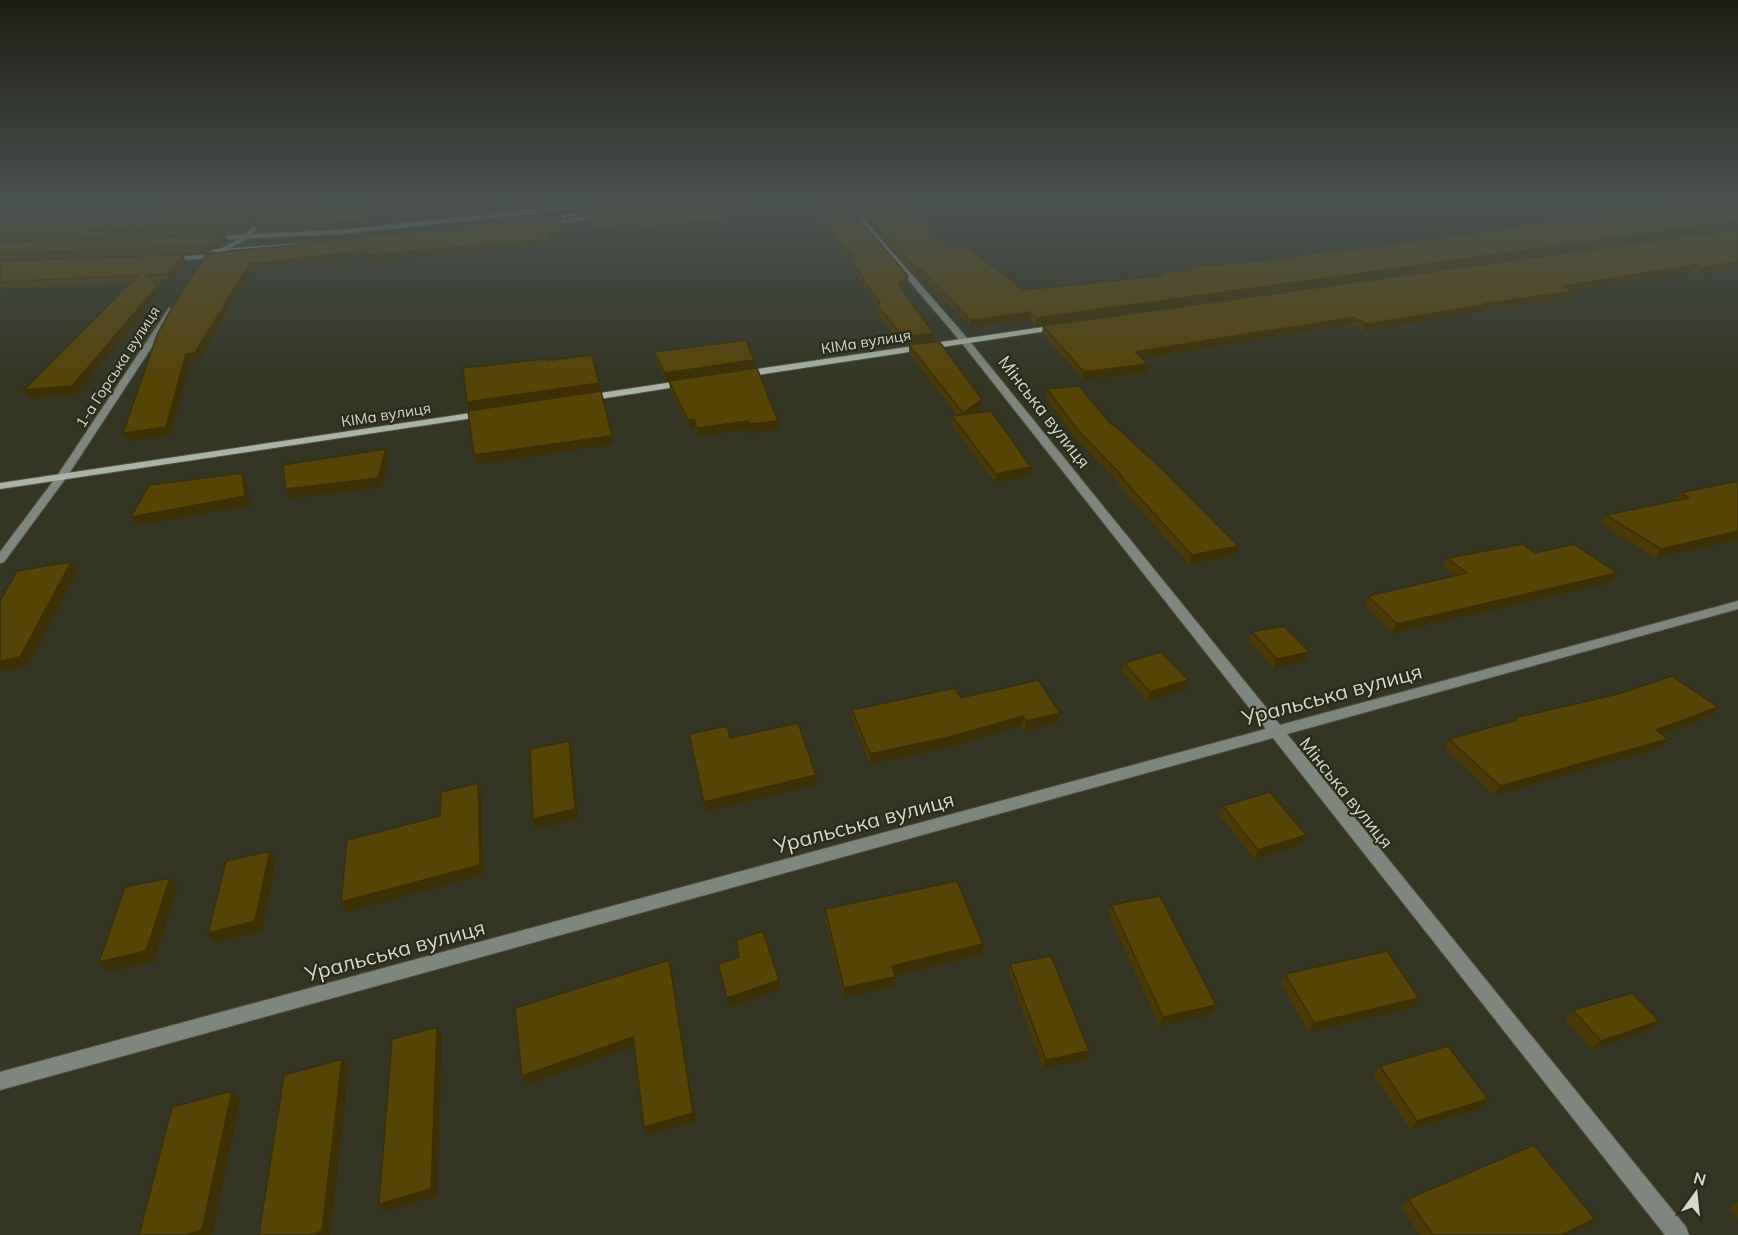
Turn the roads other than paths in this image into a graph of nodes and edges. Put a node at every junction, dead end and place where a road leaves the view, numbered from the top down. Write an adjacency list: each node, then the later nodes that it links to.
1 (203, 264): 3 (street)
2 (898, 264): 6 (street, Мінська вулиця)
3 (200, 267)
4 (175, 305): 11 (street, 1-а Горська вулиця)
5 (1069, 326): 6 (street, КІМа вулиця)
6 (964, 340): 7 (street, КІМа вулиця); 15 (street, Мінська вулиця)
7 (729, 376)
8 (694, 382): 9 (street)
9 (577, 399)
10 (495, 412): 11 (street, КІМа вулиця)
11 (61, 478): 12 (street, КІМа вулиця); 13 (street, 1-а Горська вулиця)
12 (0, 486)
13 (0, 560)
14 (1738, 605): 15 (street, Уральська вулиця)
15 (1275, 732): 16 (street, Уральська вулиця); 17 (street, Мінська вулиця)
16 (0, 1081)
17 (1678, 1235)

